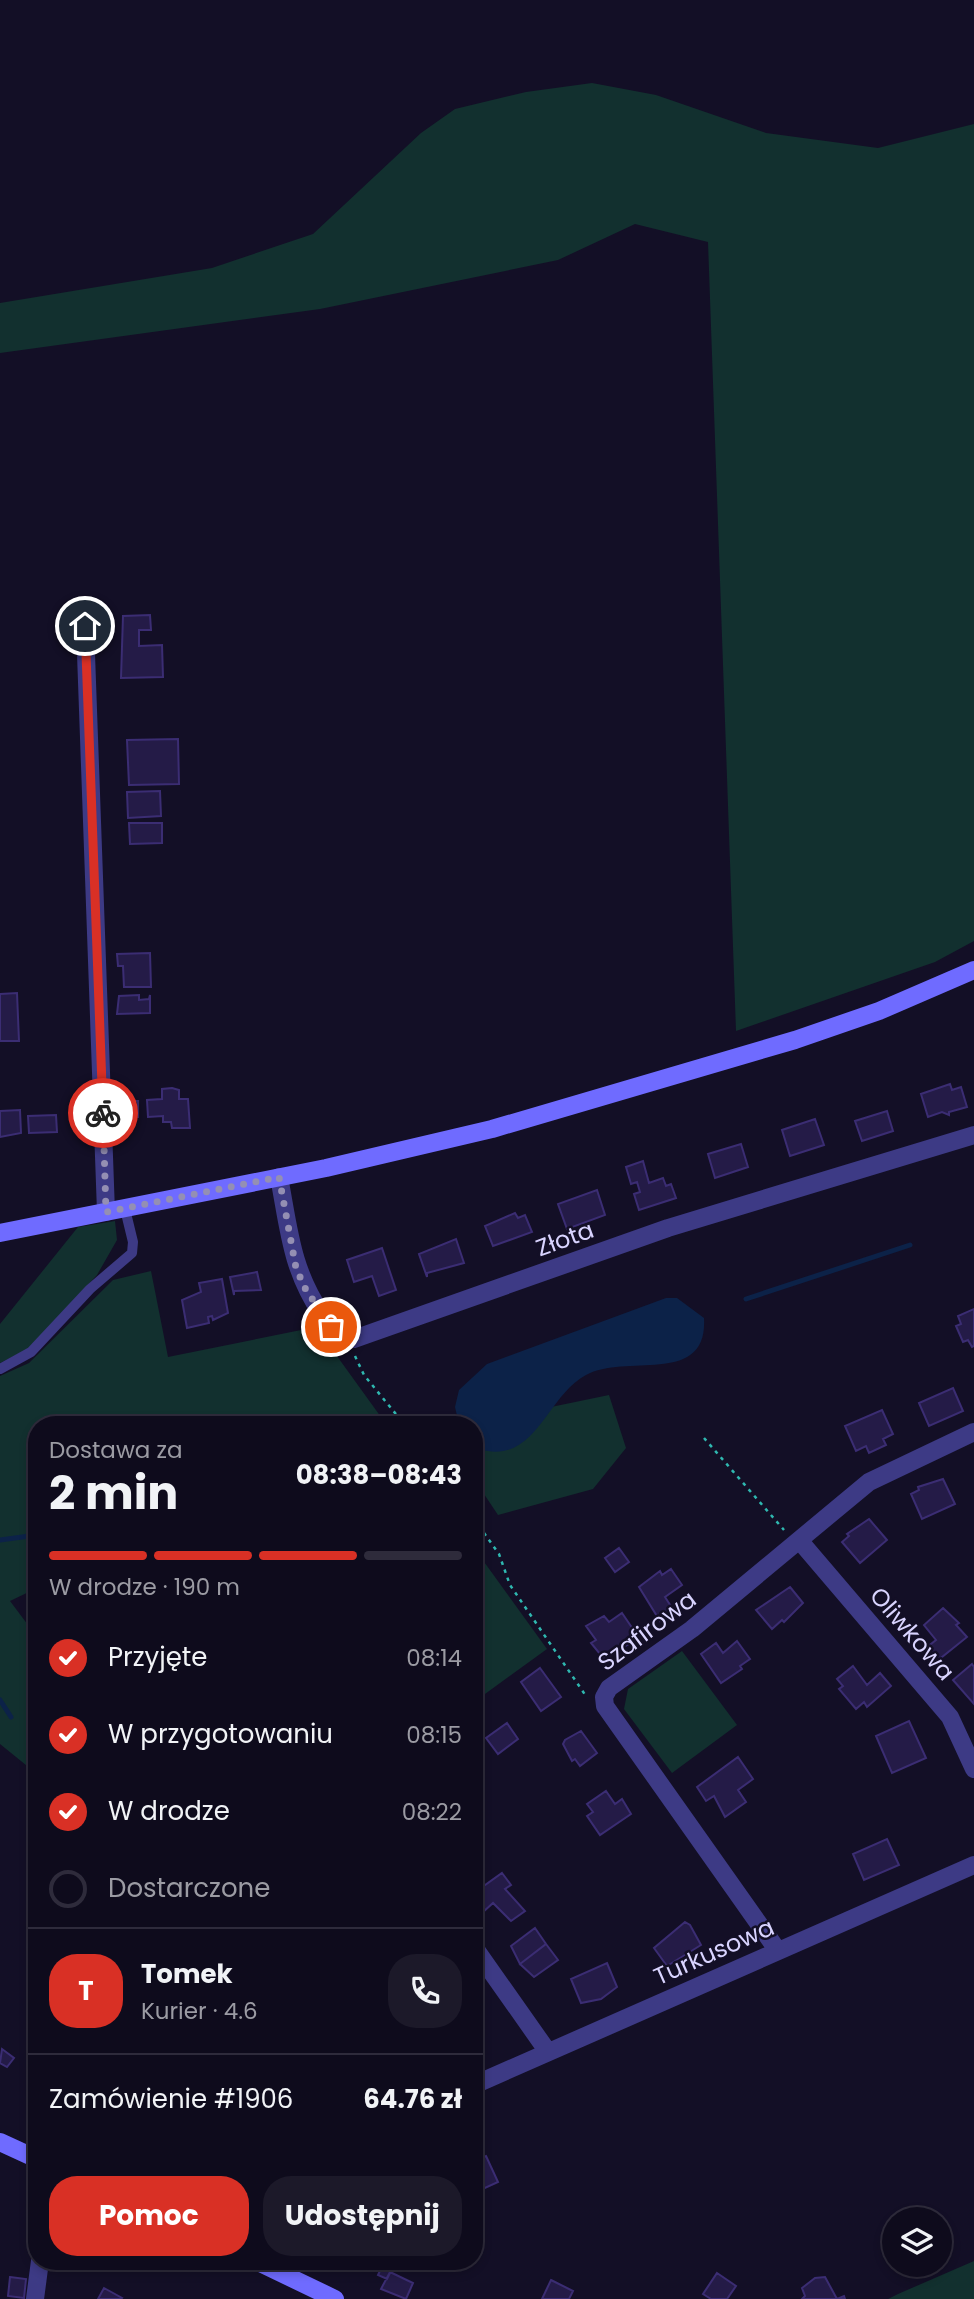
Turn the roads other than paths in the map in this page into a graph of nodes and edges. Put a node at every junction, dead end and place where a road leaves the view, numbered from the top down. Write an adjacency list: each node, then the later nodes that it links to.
1 (85, 626): 6 (street)
2 (974, 970): 4 (street)
3 (974, 1135): 4 (street, Złota)
4 (279, 1177): 5 (street)
5 (125, 1209): 6 (street); 8 (lane)
6 (106, 1212): 7 (street)
7 (0, 1233)
8 (0, 1369)
9 (974, 1432): 10 (street, Szafirowa)
10 (794, 1538): 11 (street, Oliwkowa); 13 (street, Szafirowa)
11 (974, 1769)
12 (974, 1864): 13 (street, Turkusowa)
13 (778, 1951): 15 (street, Turkusowa)
14 (483, 1960): 15 (street)
15 (548, 2052): 16 (street, Turkusowa)
16 (483, 2081)
17 (0, 2142): 18 (street)
18 (28, 2155)
19 (39, 2270): 21 (street)
20 (275, 2270): 22 (street)
21 (35, 2299)
22 (335, 2299)

